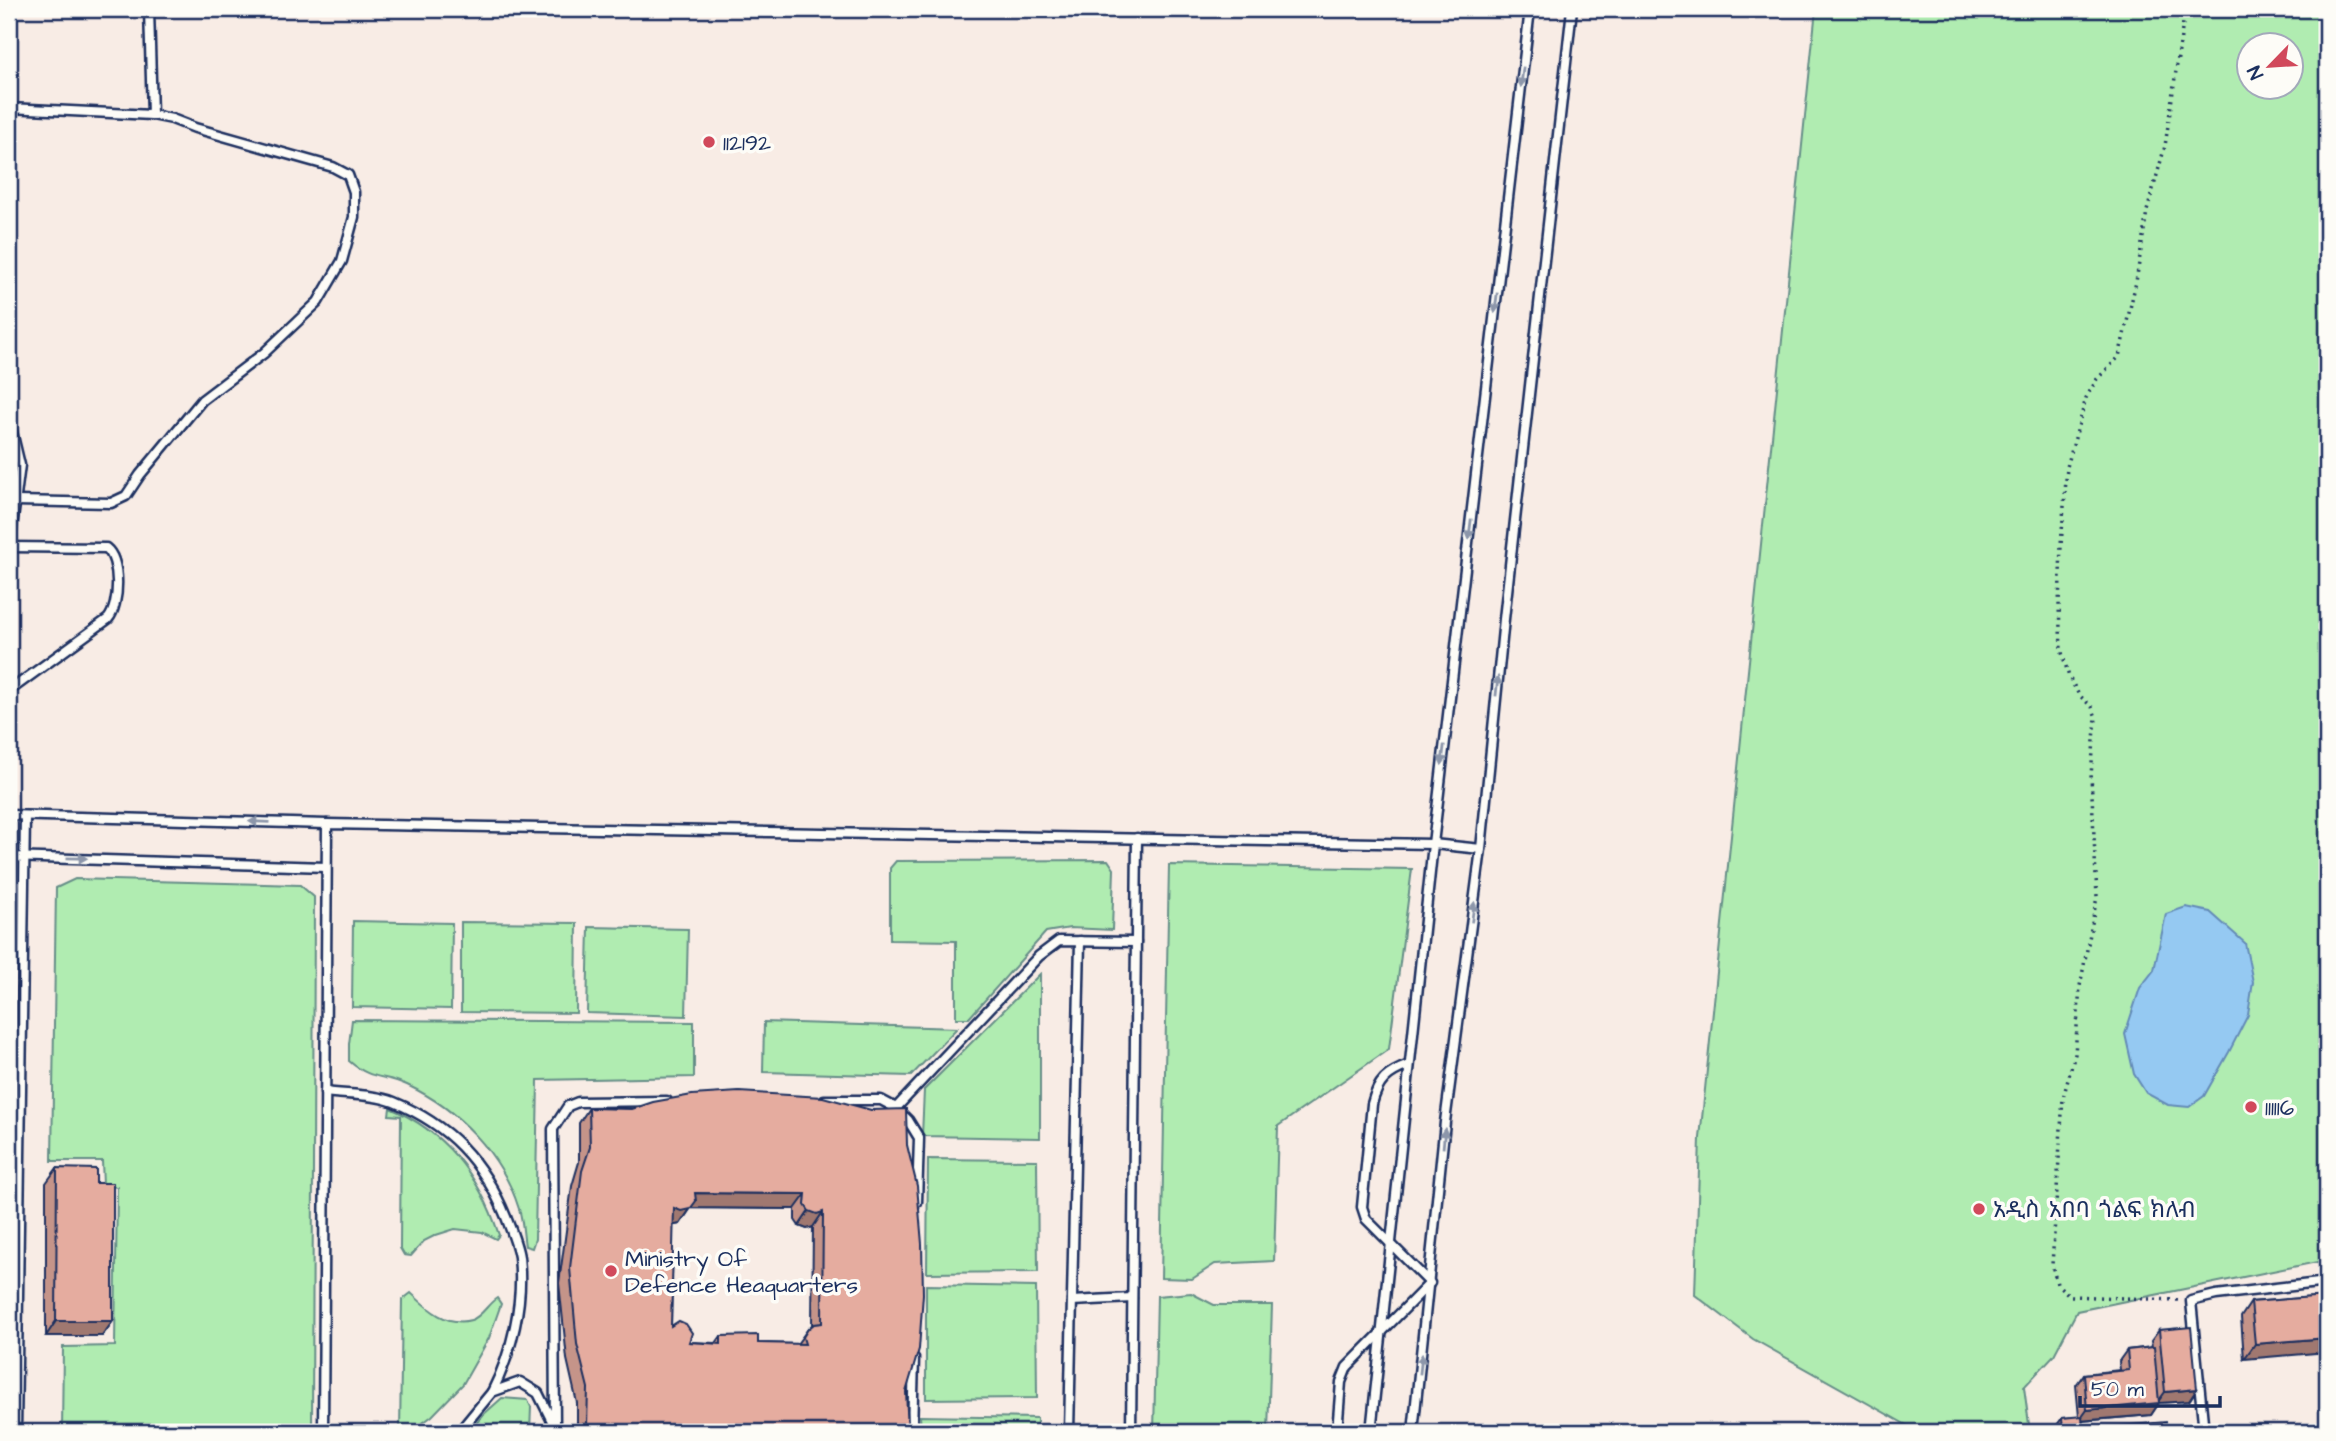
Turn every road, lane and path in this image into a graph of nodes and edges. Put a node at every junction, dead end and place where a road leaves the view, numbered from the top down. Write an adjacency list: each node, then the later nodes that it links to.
1 (149, 9): 6 (lane)
2 (1530, 9): 15 (lane, one-way to 15)
3 (1572, 9): 16 (lane, one-way to 3)
4 (2185, 9): 33 (path)
5 (9, 108): 6 (lane)
6 (152, 115): 8 (lane)
7 (9, 419): 8 (lane)
8 (16, 501): 9 (lane)
9 (9, 549): 10 (lane)
10 (9, 691)
11 (9, 815): 12 (lane)
12 (24, 816): 13 (lane, one-way to 12); 18 (lane)
13 (327, 824): 14 (lane); 19 (lane)
14 (1137, 838): 15 (lane); 21 (lane)
15 (1433, 844): 16 (lane); 22 (lane)
16 (1481, 849): 30 (lane, one-way to 16)
17 (9, 857): 18 (lane)
18 (24, 857): 19 (lane, one-way to 19); 38 (lane)
19 (327, 867): 23 (lane)
20 (1080, 941): 21 (lane); 26 (lane); 32 (lane)
21 (1136, 942): 31 (lane)
22 (1409, 1065): 28 (lane); 28 (lane)
23 (325, 1091): 36 (lane); 39 (lane)
24 (811, 1100): 26 (lane)
25 (674, 1101): 37 (lane)
26 (896, 1108): 27 (lane)
27 (917, 1218)
28 (1391, 1242): 30 (lane); 34 (lane)
29 (2327, 1282): 33 (lane)
30 (1430, 1283): 34 (lane); 46 (lane, one-way to 30)
31 (1132, 1297): 32 (lane); 43 (lane)
32 (1072, 1301): 42 (lane)
33 (2191, 1301): 47 (lane)
34 (1382, 1332): 44 (lane); 45 (lane)
35 (914, 1352): 41 (lane)
36 (492, 1392): 37 (lane); 40 (lane)
37 (556, 1430)
38 (16, 1432)
39 (323, 1432)
40 (458, 1432)
41 (912, 1432)
42 (1069, 1432)
43 (1131, 1432)
44 (1337, 1432)
45 (1371, 1432)
46 (1413, 1432)
47 (2204, 1432)

